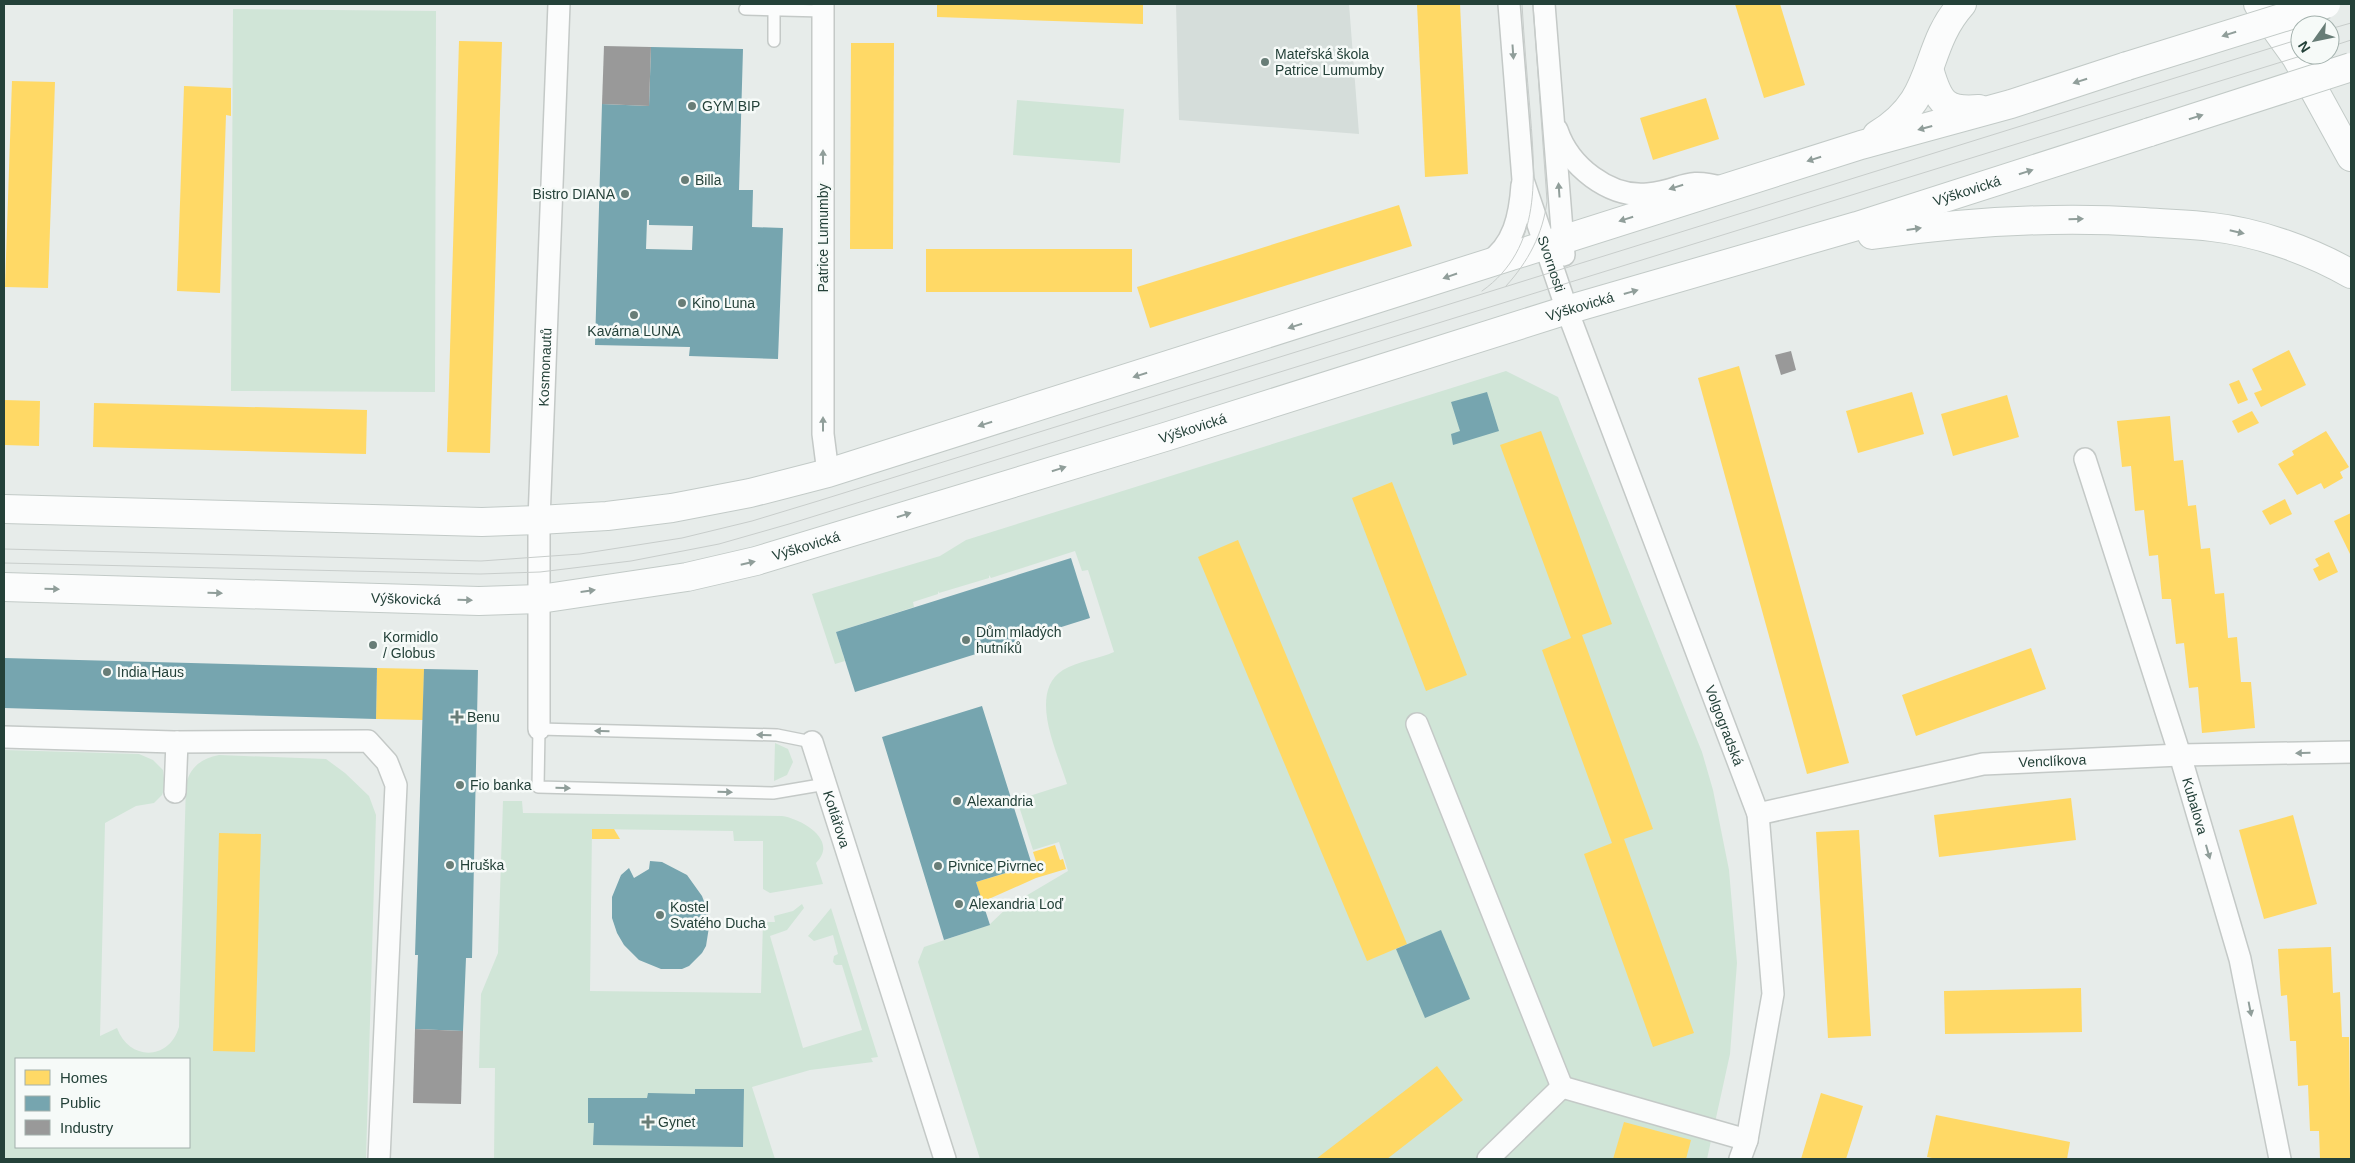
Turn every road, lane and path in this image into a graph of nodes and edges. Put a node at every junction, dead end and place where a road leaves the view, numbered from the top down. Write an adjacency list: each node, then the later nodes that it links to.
1 (559, 4): 28 (street, Kosmonautů)
2 (1509, 4): 18 (street, Svornosti, one-way to 18)
3 (1544, 4): 15 (street, Svornosti)
4 (1962, 4): 13 (street)
5 (2258, 4): 17 (street)
6 (2326, 4): 14 (street, one-way to 14, bridge)
7 (790, 7): 8 (lane); 10 (lane)
8 (823, 8): 26 (street, Patrice Lumumby, one-way to 8)
9 (745, 9): 10 (lane)
10 (774, 10): 11 (lane)
11 (774, 41)
12 (2351, 67): 21 (street, Výškovická, one-way to 12, bridge)
13 (1930, 72): 14 (street); 16 (street)
14 (2011, 104): 16 (street, one-way to 16)
15 (1553, 114): 19 (street, one-way to 15); 20 (street, Svornosti, one-way to 15)
16 (1861, 145): 19 (street, one-way to 19)
17 (2351, 157)
18 (1521, 170): 20 (street, Svornosti); 22 (street)
19 (1723, 188): 20 (street, one-way to 20)
20 (1554, 241): 22 (street); 24 (street, Svornosti)
21 (1779, 249): 23 (street, one-way to 23); 24 (street, Výškovická, one-way to 21)
22 (1485, 264): 26 (street, one-way to 26)
23 (2351, 274)
24 (1567, 310): 30 (street, Výškovická, one-way to 24); 40 (street, Volgogradská)
25 (2085, 459): 37 (street, Kubalova)
26 (828, 473): 28 (street)
27 (4, 508): 28 (street)
28 (539, 520): 30 (street, Kosmonautů)
29 (4, 588): 30 (street, Výškovická, one-way to 30)
30 (540, 599): 32 (street, Kosmonautů)
31 (1417, 724): 41 (street)
32 (539, 729): 35 (lane, Kotlářova, one-way to 32); 38 (lane, one-way to 38)
33 (4, 737): 34 (street)
34 (176, 742): 39 (street); 43 (street)
35 (812, 742): 38 (street, Kotlářova)
36 (2351, 752): 37 (street, Venclíkova, one-way to 37)
37 (2180, 755): 40 (street, Venclíkova); 46 (street, Kubalova, one-way to 46)
38 (826, 784): 44 (street, Kotlářova)
39 (175, 792)
40 (1758, 814): 42 (street, Volgogradská)
41 (1562, 1086): 42 (street); 45 (street)
42 (1744, 1150)
43 (379, 1159)
44 (945, 1159)
45 (1488, 1159)
46 (2280, 1159)

